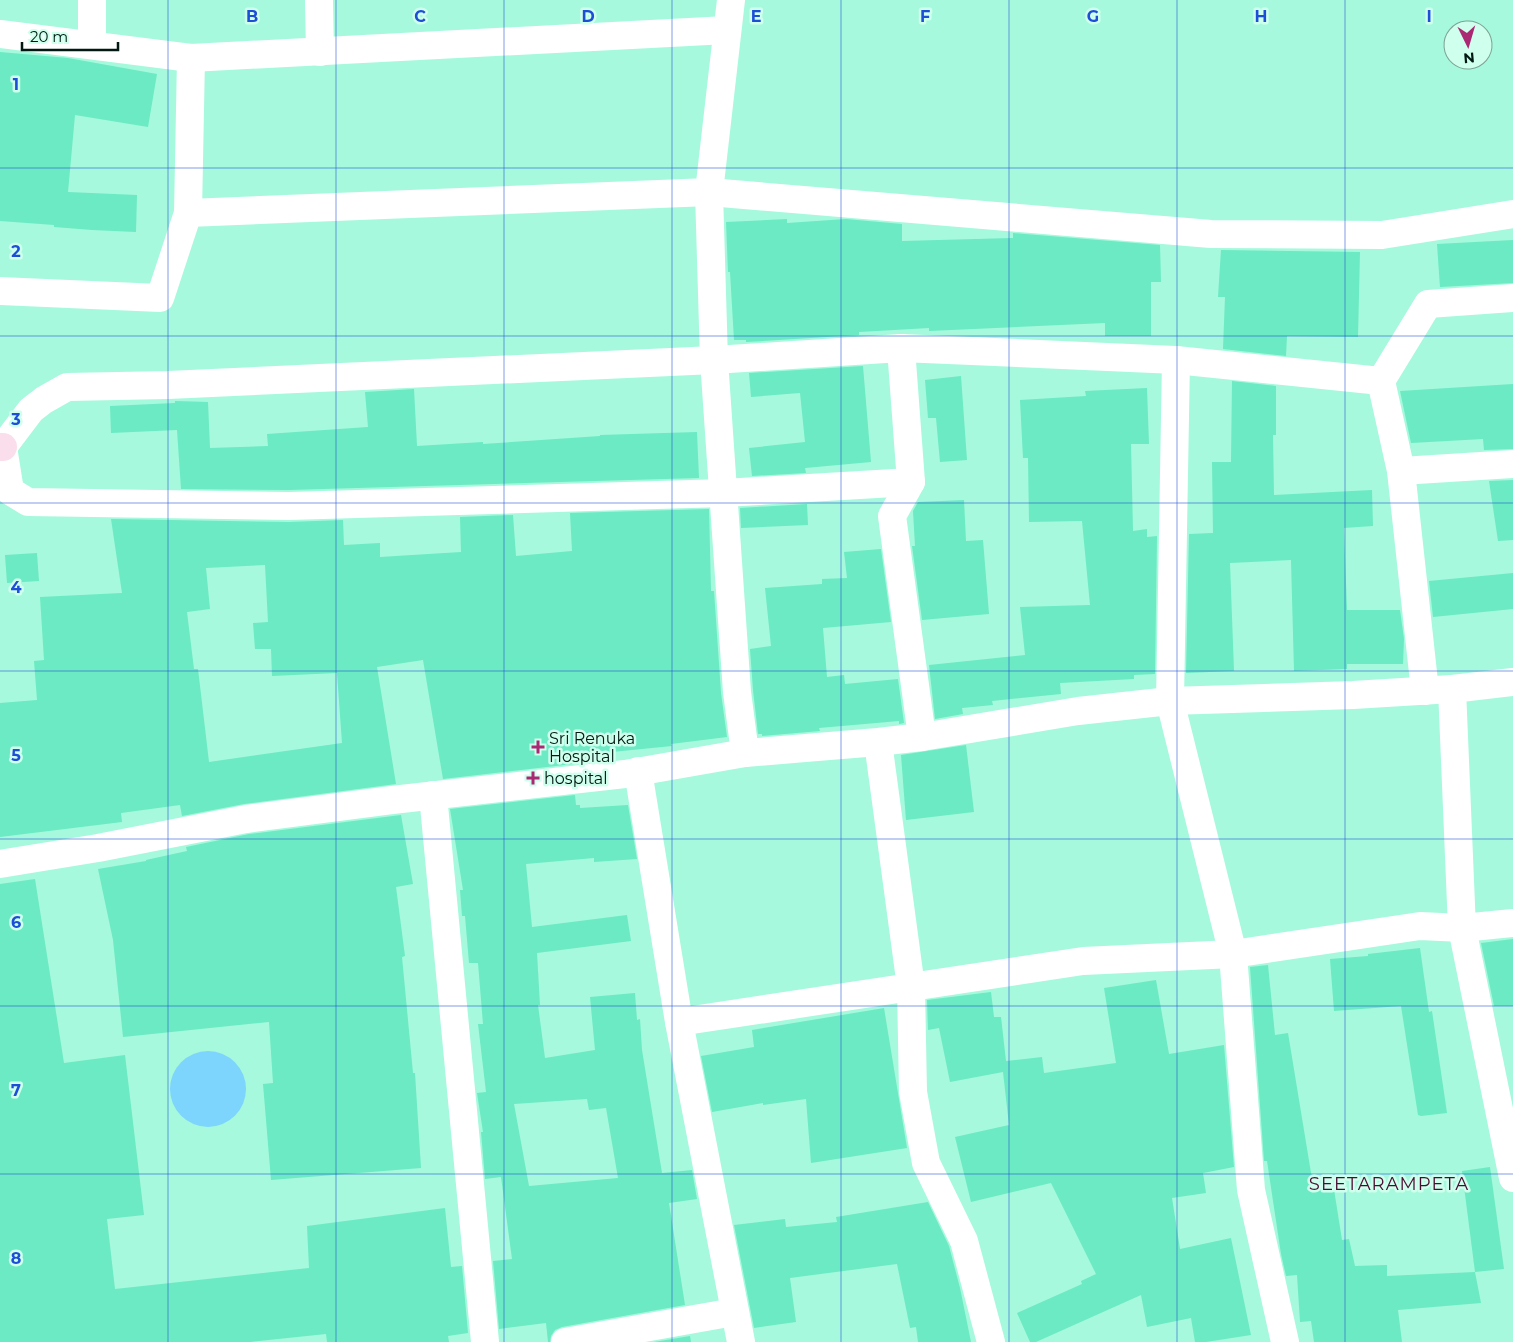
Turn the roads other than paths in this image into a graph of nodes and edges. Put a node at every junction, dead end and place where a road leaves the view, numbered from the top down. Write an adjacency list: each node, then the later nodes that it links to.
1 (92, 0): 6 (street)
2 (319, 0): 7 (street)
3 (731, 0): 4 (street)
4 (727, 30): 7 (street); 9 (street)
5 (0, 34): 6 (street)
6 (92, 45): 8 (street)
7 (320, 52): 8 (street)
8 (191, 58): 10 (street)
9 (709, 192): 10 (street); 11 (street); 15 (street)
10 (188, 213): 12 (street)
11 (1513, 214)
12 (0, 291)
13 (1513, 298): 17 (street)
14 (900, 348): 15 (street); 16 (street); 21 (street)
15 (714, 360): 18 (street); 22 (street)
16 (1176, 360): 17 (street); 25 (street)
17 (1381, 381): 20 (street)
18 (1, 447): 22 (street)
19 (1513, 464): 20 (street)
20 (1401, 471): 24 (street)
21 (911, 482): 22 (street); 26 (street)
22 (724, 493): 28 (street)
23 (1513, 682): 24 (street)
24 (1439, 690): 25 (street); 33 (street)
25 (1170, 701): 26 (street); 34 (street)
26 (922, 737): 27 (street)
27 (878, 742): 28 (street); 35 (street)
28 (744, 753): 29 (street)
29 (638, 771): 30 (street); 36 (street)
30 (432, 795): 31 (street); 39 (street)
31 (0, 864)
32 (1513, 923): 33 (street)
33 (1462, 928): 34 (street); 37 (street)
34 (1233, 954): 35 (street); 43 (street)
35 (911, 987): 36 (street); 42 (street)
36 (679, 1022): 38 (street)
37 (1513, 1178)
38 (734, 1312): 40 (street); 41 (street)
39 (485, 1342)
40 (564, 1342)
41 (741, 1342)
42 (991, 1342)
43 (1285, 1342)

